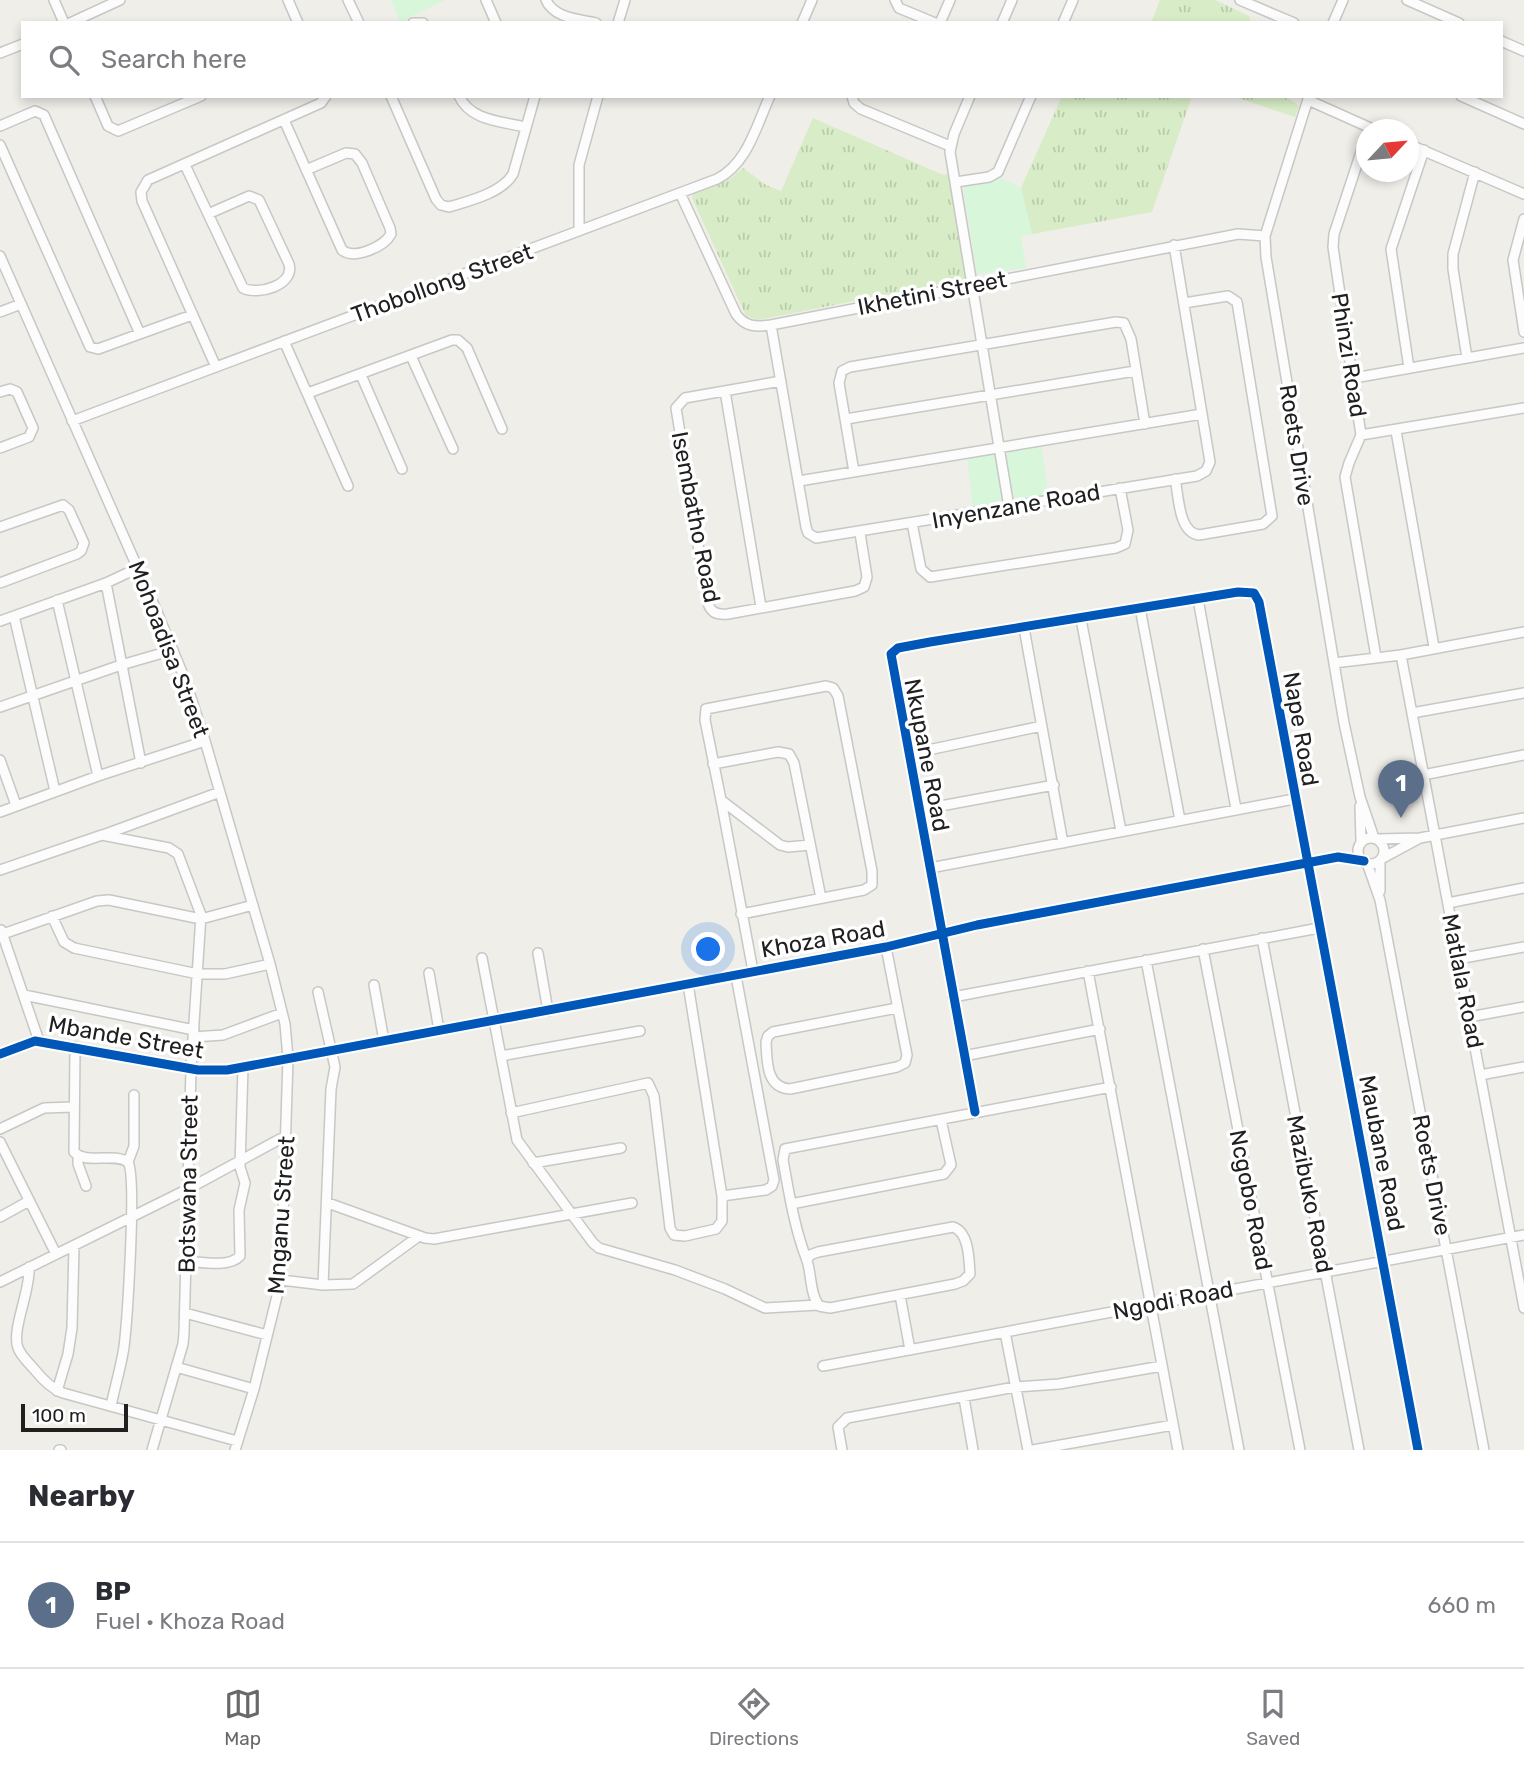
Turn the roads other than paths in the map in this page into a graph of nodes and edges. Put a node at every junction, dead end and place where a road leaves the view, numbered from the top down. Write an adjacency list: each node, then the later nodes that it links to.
1 (54, 0): 16 (street)
2 (120, 0): 17 (street)
3 (348, 0): 19 (street)
4 (486, 0): 20 (street)
5 (546, 0): 21 (street)
6 (625, 0): 22 (street)
7 (811, 0): 23 (street)
8 (895, 0): 24 (street)
9 (950, 0): 25 (street)
10 (1012, 0): 26 (street)
11 (1073, 0): 27 (street)
12 (1240, 0): 28 (street)
13 (1343, 0): 29 (street)
14 (292, 1): 18 (street)
15 (1412, 1): 30 (street)
16 (63, 21)
17 (74, 21)
18 (297, 21)
19 (358, 21)
20 (495, 21)
21 (588, 21)
22 (619, 21)
23 (803, 21)
24 (933, 21)
25 (939, 21)
26 (1003, 21)
27 (1064, 21)
28 (1289, 21)
29 (1334, 21)
30 (1455, 21)
31 (1503, 42): 33 (street)
32 (21, 45): 34 (street)
33 (1524, 51)
34 (0, 53)
35 (95, 98): 36 (street)
36 (196, 98)
37 (325, 98): 48 (street)
38 (392, 98): 52 (street)
39 (460, 98): 52 (street)
40 (534, 98): 52 (street)
41 (597, 98): 66 (street)
42 (768, 98): 62 (street, Thobollong Street)
43 (853, 98): 54 (street)
44 (968, 98): 54 (street)
45 (1030, 98): 61 (street)
46 (1308, 98): 49 (street); 67 (street, Roets Drive)
47 (1466, 98): 50 (street)
48 (284, 120): 57 (street); 58 (street)
49 (1356, 124)
50 (1524, 124)
51 (0, 126): 77 (street)
52 (525, 127)
53 (0, 145): 77 (street)
54 (950, 146): 61 (street)
55 (1419, 148): 56 (street)
56 (1424, 150): 60 (street); 84 (street)
57 (185, 164): 64 (street); 74 (street)
58 (306, 170): 58 (street)
59 (1356, 171): 87 (street, Phinzi Road)
60 (1475, 172): 63 (street); 82 (street)
61 (956, 183): 70 (street)
62 (680, 193): 66 (street, Thobollong Street); 75 (street, Ikhetini Street)
63 (1524, 194)
64 (208, 214): 64 (street)
65 (1524, 219): 76 (street)
66 (579, 232): 78 (street, Thobollong Street)
67 (1265, 236): 68 (street, Ikhetini Street); 131 (street, Roets Drive)
68 (1174, 245): 70 (street, Ikhetini Street); 71 (street, Inyenzane Road)
69 (0, 256): 72 (street, Mohoadisa Street)
70 (973, 285): 75 (street, Ikhetini Street); 79 (street)
71 (1184, 303): 94 (street, Inyenzane Road); 106 (street)
72 (20, 304): 73 (street); 96 (street, Mohoadisa Street)
73 (0, 312)
74 (192, 315): 77 (street); 83 (street)
75 (771, 325): 88 (street, Inyenzane Road)
76 (1524, 332)
77 (140, 334)
78 (284, 341): 83 (street, Thobollong Street); 91 (street)
79 (982, 344): 85 (street); 92 (street); 95 (street)
80 (1524, 348): 82 (street)
81 (411, 356): 86 (street); 98 (street); 103 (street)
82 (1467, 358): 84 (street)
83 (216, 367): 96 (street, Thobollong Street)
84 (1409, 368): 87 (street)
85 (1135, 371): 92 (street); 97 (street)
86 (361, 375): 91 (street); 104 (street)
87 (1354, 378): 100 (street, Phinzi Road)
88 (781, 381): 89 (street, Isembatho Road); 107 (street, Inyenzane Road)
89 (725, 391): 120 (street); 120 (street, Isembatho Road)
90 (0, 392): 101 (street)
91 (308, 393): 108 (street)
92 (990, 395): 95 (street); 102 (street)
93 (1524, 408): 99 (street)
94 (1202, 414): 97 (street); 106 (street, Inyenzane Road)
95 (846, 419): 105 (street)
96 (72, 421): 114 (street, Mohoadisa Street)
97 (1145, 424): 102 (street)
98 (502, 429)
99 (1396, 430): 100 (street); 127 (street)
100 (1361, 435): 130 (street, Phinzi Road)
101 (0, 448)
102 (1000, 448): 105 (street); 110 (street)
103 (453, 449)
104 (402, 469)
105 (854, 472): 107 (street)
106 (1175, 479): 109 (street, Inyenzane Road)
107 (799, 481): 113 (street, Inyenzane Road)
108 (348, 486)
109 (1120, 488): 110 (street, Inyenzane Road); 111 (street)
110 (1009, 507): 111 (street, Inyenzane Road)
111 (912, 523): 113 (street, Inyenzane Road)
112 (0, 527): 115 (street)
113 (860, 533): 120 (street, Isembatho Road)
114 (138, 568): 116 (street); 128 (street, Mohoadisa Street)
115 (0, 583)
116 (106, 583): 118 (street); 132 (street)
117 (1198, 599): 119 (street, Nkupane Road); 121 (street, Nkupane Road); 154 (street)
118 (57, 600): 122 (street); 133 (street)
119 (1259, 602): 151 (street, Nape Road)
120 (761, 607)
121 (1140, 608): 123 (street, Nkupane Road); 158 (street)
122 (14, 616): 124 (street); 135 (street)
123 (1081, 619): 125 (street, Nkupane Road); 159 (street)
124 (0, 621)
125 (1024, 628): 138 (street); 140 (street, Nkupane Road)
126 (1524, 632): 127 (street)
127 (1434, 647): 129 (street)
128 (173, 650): 132 (street); 139 (street, Mohoadisa Street)
129 (1401, 654): 130 (street); 137 (street, Matlala Road)
130 (1376, 657): 131 (street)
131 (1334, 663): 150 (street, Roets Drive)
132 (121, 665): 133 (street); 143 (street)
133 (77, 680): 135 (street); 146 (street)
134 (1524, 694): 137 (street)
135 (32, 695): 136 (street); 148 (street)
136 (0, 707)
137 (1412, 713): 145 (street, Matlala Road)
138 (1042, 726): 140 (street); 147 (street)
139 (205, 741): 143 (street); 149 (street, Mohoadisa Street)
140 (909, 754): 155 (street, Nkupane Road)
141 (1524, 755): 145 (street)
142 (0, 760): 153 (street)
143 (141, 764): 146 (street)
144 (713, 764): 152 (street); 166 (street); 174 (street)
145 (1423, 775): 161 (street, Matlala Road)
146 (97, 776): 148 (street)
147 (1054, 785): 155 (street); 164 (street)
148 (55, 791): 153 (street)
149 (220, 792): 160 (street); 177 (street, Mohoadisa Street)
150 (1360, 797): 163 (street, Roets Drive); 165 (street, Roets Drive)
151 (1294, 799): 154 (street); 170 (street, Nape Road)
152 (721, 800): 166 (street); 178 (street)
153 (16, 806): 156 (street)
154 (1237, 809): 158 (street)
155 (919, 810): 171 (street, Nkupane Road)
156 (0, 812)
157 (1524, 818): 161 (street)
158 (1180, 820): 159 (street)
159 (1121, 831): 164 (street)
160 (102, 835): 172 (street); 180 (street, Botswana Street)
161 (1434, 835): 162 (street); 176 (street, Matlala Road)
162 (1420, 838): 163 (street); 168 (street)
163 (1376, 839): 165 (street); 168 (street)
164 (1063, 843): 171 (street)
165 (1361, 843): 167 (street, Khoza Road); 169 (street)
166 (810, 845): 174 (street)
167 (1338, 858): 169 (street, Khoza Road); 170 (street, Khoza Road)
168 (1380, 860): 169 (street); 175 (street, Roets Drive)
169 (1366, 862): 175 (street, Roets Drive)
170 (1307, 864): 181 (street, Maubane Road); 183 (street, Khoza Road)
171 (930, 868): 183 (street, Nkupane Road)
172 (0, 870)
173 (1524, 888): 176 (street)
174 (821, 898): 178 (street)
175 (1380, 900): 254 (street, Roets Drive)
176 (1448, 903): 191 (street, Matlala Road)
177 (253, 905): 180 (street); 192 (street, Mohoadisa Street)
178 (741, 914): 193 (street)
179 (52, 916): 180 (street); 182 (street); 196 (street)
180 (201, 919): 196 (street, Botswana Street)
181 (1319, 928): 184 (street); 258 (street, Maubane Road)
182 (1, 932): 201 (street)
183 (941, 934): 185 (street, Khoza Road); 202 (street, Nkupane Road)
184 (1262, 938): 187 (street); 260 (street, Mazibuko Road)
185 (886, 947): 193 (street, Khoza Road); 204 (street)
186 (1524, 947): 191 (street)
187 (1203, 949): 190 (street); 263 (street, Ncgobo Road)
188 (538, 953): 205 (street)
189 (482, 958): 208 (street)
190 (1146, 960): 194 (street); 265 (street)
191 (1458, 960): 207 (street, Matlala Road)
192 (270, 964): 196 (street); 206 (street, Mohoadisa Street)
193 (752, 971): 197 (street, Khoza Road)
194 (1088, 971): 202 (street); 209 (street)
195 (429, 973): 210 (street)
196 (198, 974): 212 (street, Botswana Street)
197 (736, 975): 198 (street, Khoza Road); 242 (street)
198 (688, 984): 205 (street, Khoza Road); 242 (street)
199 (374, 985): 214 (street)
200 (318, 992): 216 (street)
201 (24, 995): 212 (street); 213 (street)
202 (953, 997): 219 (street, Nkupane Road)
203 (1524, 1007): 207 (street)
204 (897, 1008): 204 (street)
205 (548, 1011): 208 (street, Khoza Road)
206 (282, 1013): 212 (street); 220 (street, Mohoadisa Street)
207 (1469, 1017): 224 (street, Matlala Road)
208 (494, 1020): 210 (street, Khoza Road); 218 (street)
209 (1100, 1029): 219 (street); 225 (street)
210 (439, 1030): 214 (street, Khoza Road)
211 (640, 1031): 218 (street)
212 (194, 1033): 223 (street, Botswana Street)
213 (38, 1041): 215 (street, Mbande Street); 217 (street, Mbande Street)
214 (384, 1041): 216 (street, Khoza Road)
215 (75, 1047): 223 (street, Mbande Street); 227 (street)
216 (330, 1051): 220 (street, Khoza Road); 244 (street)
217 (0, 1054)
218 (500, 1056): 228 (street)
219 (964, 1056): 229 (street, Nkupane Road)
220 (288, 1059): 221 (street, Mbande Street); 261 (street, Mnganu Street)
221 (243, 1067): 223 (street, Mbande Street); 237 (street)
222 (1524, 1067): 224 (street)
223 (191, 1069): 241 (street, Botswana Street)
224 (1480, 1075): 252 (street, Matlala Road)
225 (1111, 1087): 229 (street); 267 (street)
226 (134, 1095): 238 (street)
227 (73, 1107): 231 (street); 236 (street)
228 (511, 1112): 239 (street); 242 (street)
229 (975, 1112): 230 (street)
230 (942, 1120): 246 (street); 246 (street)
231 (0, 1129)
232 (280, 1139): 237 (street)
233 (0, 1142): 235 (street)
234 (621, 1148): 239 (street)
235 (3, 1156): 243 (street)
236 (78, 1156): 238 (street); 240 (street)
237 (241, 1161): 241 (street); 257 (street)
238 (128, 1162): 249 (street)
239 (533, 1163): 247 (street)
240 (86, 1186)
241 (188, 1189): 249 (street); 257 (street, Botswana Street)
242 (722, 1196)
243 (29, 1201): 248 (street); 255 (street)
244 (328, 1203): 251 (street); 264 (street)
245 (632, 1203): 247 (street)
246 (791, 1204): 256 (street)
247 (569, 1214): 251 (street); 268 (street)
248 (0, 1217)
249 (131, 1217): 253 (street); 281 (street)
250 (1524, 1235): 252 (street, Ngodi Road)
251 (419, 1237): 264 (street)
252 (1511, 1237): 254 (street, Ngodi Road); 269 (street, Matlala Road)
253 (74, 1246): 255 (street); 279 (street)
254 (1447, 1249): 258 (street, Ngodi Road); 294 (street, Roets Drive)
255 (56, 1254): 259 (street)
256 (807, 1260): 266 (street); 268 (street)
257 (186, 1261): 270 (street, Botswana Street)
258 (1383, 1261): 260 (street, Ngodi Road); 293 (street, Maubane Road)
259 (29, 1267): 262 (street); 279 (street)
260 (1325, 1272): 263 (street, Ngodi Road); 292 (street, Mazibuko Road)
261 (281, 1280): 264 (street); 272 (street, Mnganu Street)
262 (0, 1282)
263 (1267, 1283): 265 (street, Ngodi Road); 291 (street, Ncgobo Road)
264 (323, 1284)
265 (1209, 1294): 267 (street, Ngodi Road); 290 (street)
266 (900, 1295): 268 (street); 273 (street)
267 (1152, 1304): 271 (street, Ngodi Road); 275 (street)
268 (818, 1305)
269 (1524, 1308)
270 (185, 1313): 272 (street); 276 (street, Botswana Street)
271 (1005, 1332): 273 (street, Ngodi Road); 277 (street)
272 (267, 1335): 278 (street, Mnganu Street)
273 (910, 1350): 274 (street, Ngodi Road)
274 (823, 1366)
275 (1162, 1366): 277 (street); 283 (street)
276 (176, 1367): 278 (street); 282 (street, Botswana Street)
277 (1014, 1387): 280 (street); 288 (street)
278 (254, 1389): 284 (street, Mnganu Street)
279 (57, 1391): 281 (street)
280 (964, 1398): 286 (street); 287 (street)
281 (111, 1406): 282 (street)
282 (161, 1419): 284 (street); 285 (street, Botswana Street)
283 (1173, 1425): 288 (street); 289 (street)
284 (236, 1446)
285 (152, 1450)
286 (842, 1450)
287 (970, 1450)
288 (1030, 1450)
289 (1178, 1450)
290 (1238, 1450)
291 (1300, 1450)
292 (1359, 1450)
293 (1418, 1450)
294 (1484, 1450)

